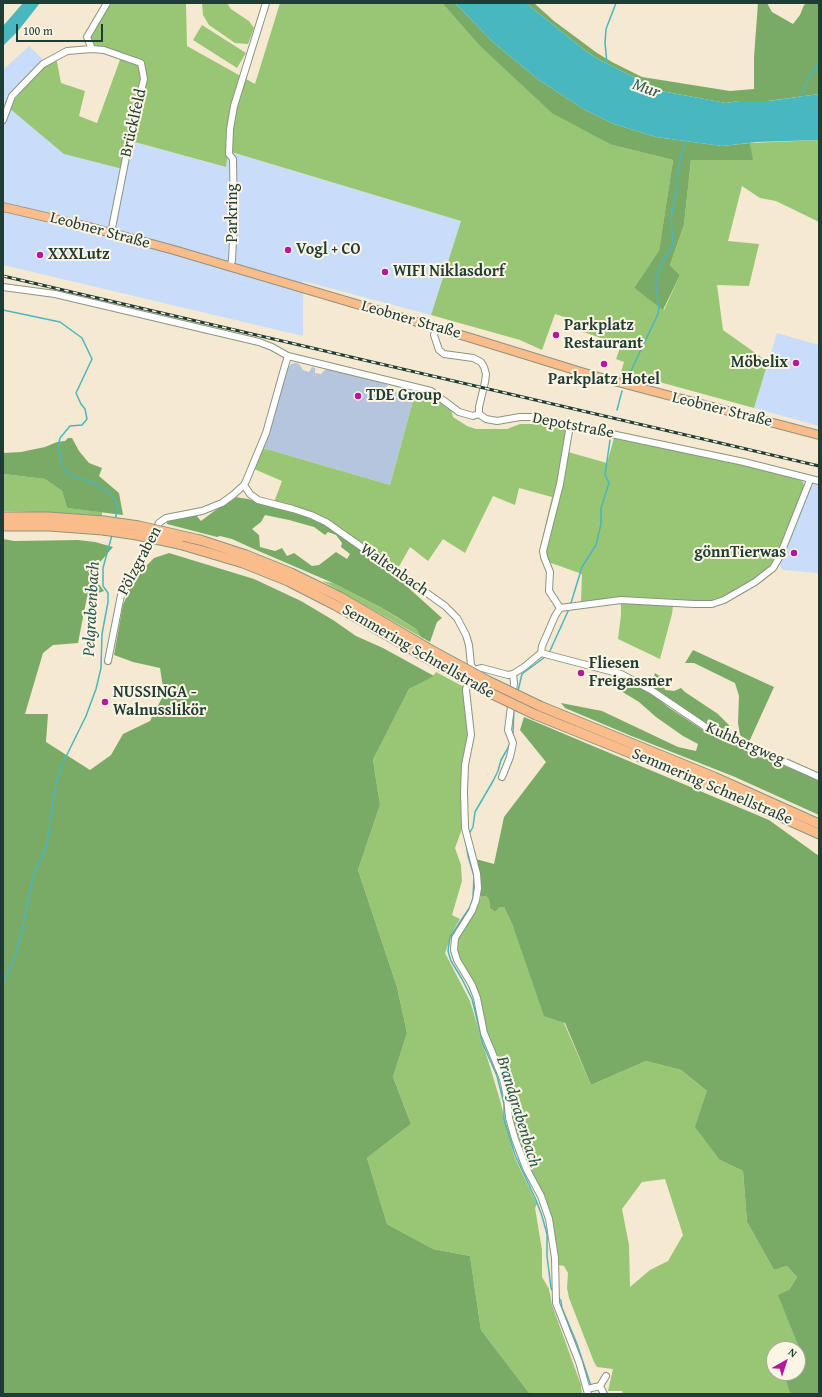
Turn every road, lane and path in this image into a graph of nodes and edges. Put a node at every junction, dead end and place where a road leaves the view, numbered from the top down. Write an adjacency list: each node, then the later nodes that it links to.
1 (107, 3): 3 (street)
2 (266, 3): 7 (street, Parkring)
3 (92, 49): 4 (street, Brücklfeld); 6 (street, Brücklfeld)
4 (3, 120)
5 (3, 207): 6 (main road, Leobner Straße)
6 (111, 233): 7 (main road, Leobner Straße)
7 (230, 267): 9 (main road, Leobner Straße)
8 (3, 287): 10 (street, Depotstraße)
9 (436, 328): 11 (street); 13 (main road, Leobner Straße)
10 (288, 356): 11 (street, Depotstraße); 16 (street, Pölzgraben)
11 (479, 414): 12 (street, Depotstraße)
12 (570, 425): 14 (street, Depotstraße); 20 (street)
13 (819, 435)
14 (810, 480): 15 (street, Depotstraße); 20 (street)
15 (819, 481)
16 (244, 486): 22 (street, Pölzgraben); 23 (street, Waltenbach)
17 (3, 517): 19 (highway, Semmering Schnellstraße)
18 (3, 526): 19 (highway, Semmering Schnellstraße)
19 (104, 526): 27 (highway, Semmering Schnellstraße, bridge); 28 (highway, Semmering Schnellstraße, bridge)
20 (560, 608): 21 (street)
21 (541, 653): 24 (street); 26 (street, Kuhbergweg)
22 (108, 661)
23 (474, 670): 24 (street); 31 (street)
24 (513, 674): 25 (street)
25 (502, 777)
26 (819, 777)
27 (819, 824)
28 (819, 834)
29 (606, 1376): 30 (street)
30 (600, 1386): 31 (street); 32 (street)
31 (589, 1390)
32 (604, 1394)

